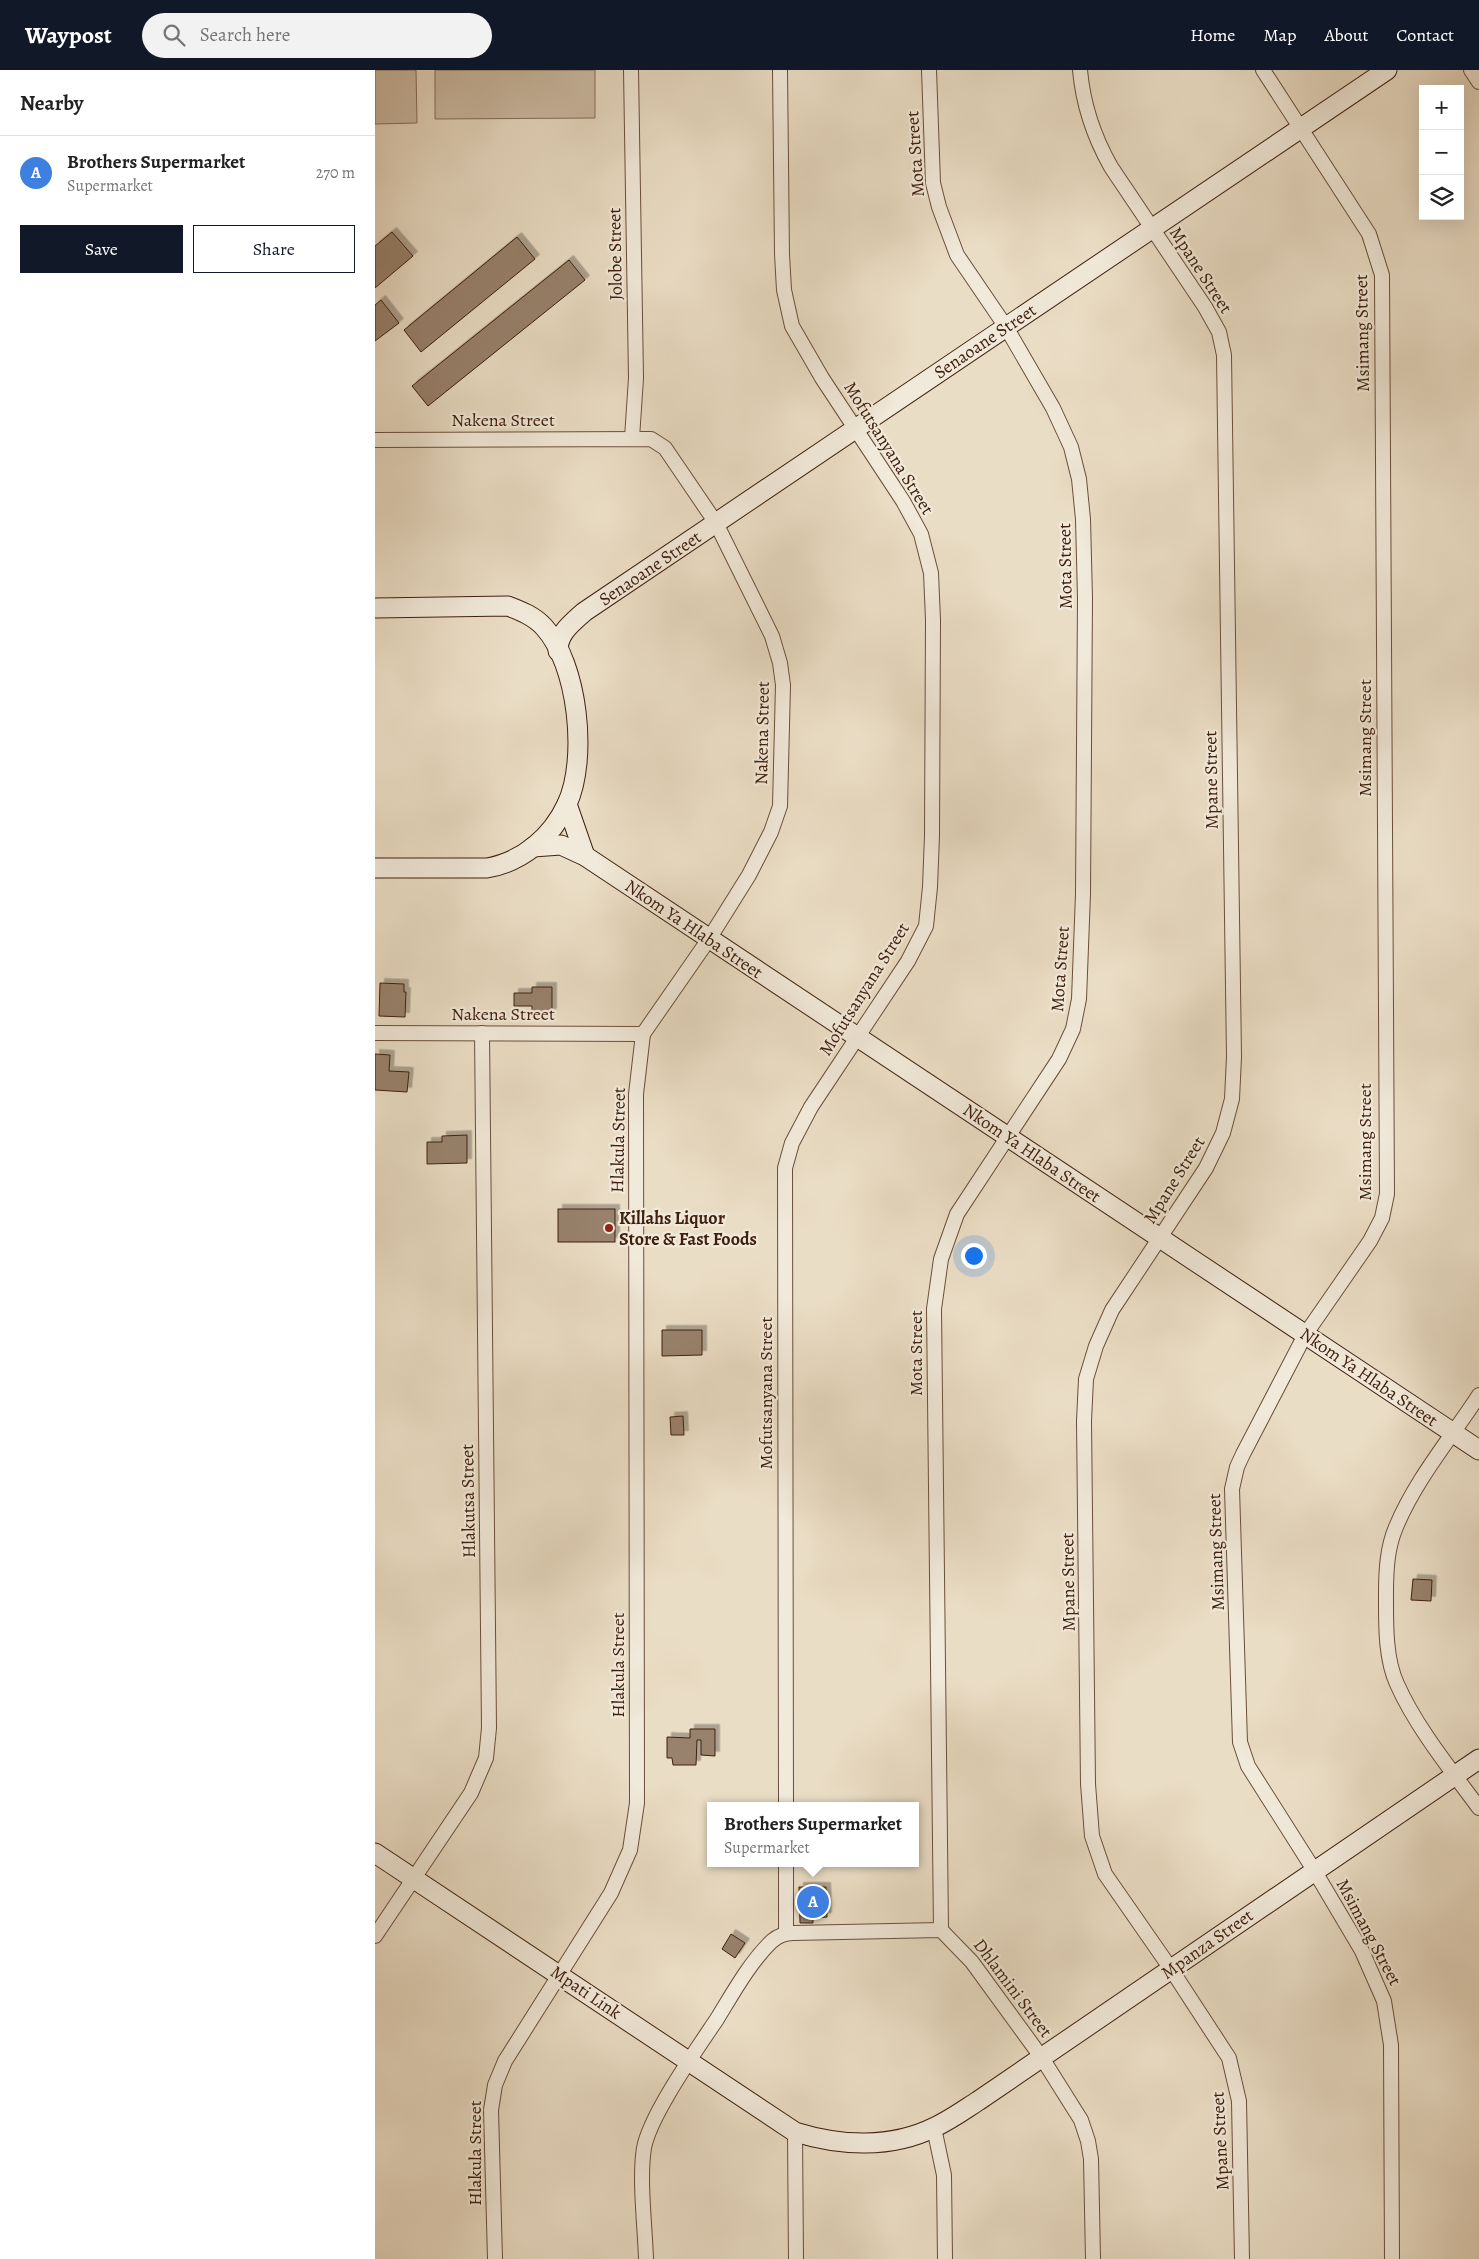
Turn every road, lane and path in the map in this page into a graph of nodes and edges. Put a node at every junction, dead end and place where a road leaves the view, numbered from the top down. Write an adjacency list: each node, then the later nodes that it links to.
1 (631, 70): 13 (street, Jolobe Street)
2 (780, 70): 12 (street, Mofutsanyana Street)
3 (929, 70): 11 (street, Mota Street)
4 (1080, 70): 10 (street, Mpane Street)
5 (1263, 70): 9 (street, Msimang Street)
6 (1387, 70): 9 (street, Senaoane Street)
7 (1471, 70): 8 (street)
8 (1479, 82)
9 (1301, 128): 10 (street, Senaoane Street); 31 (street, Msimang Street)
10 (1152, 229): 11 (street, Senaoane Street); 30 (street, Mpane Street)
11 (1006, 327): 12 (street, Senaoane Street); 29 (street, Mota Street)
12 (855, 429): 15 (street, Senaoane Street); 28 (street, Mofutsanyana Street)
13 (632, 438): 14 (street, Nakena Street); 15 (street, Nakena Street)
14 (375, 440)
15 (716, 523): 17 (street, Senaoane Street); 24 (street, Nakena Street)
16 (375, 608): 18 (street)
17 (584, 612): 18 (street, Senaoane Street); 19 (street, Senaoane Street)
18 (535, 619): 19 (street)
19 (558, 651): 20 (street)
20 (567, 804): 21 (street); 22 (street)
21 (533, 847): 22 (street, Nkom Ya Hlaba Street); 23 (street)
22 (585, 856): 24 (street, Nkom Ya Hlaba Street)
23 (375, 868)
24 (709, 939): 27 (street, Nakena Street); 28 (street, Nkom Ya Hlaba Street)
25 (375, 1033): 26 (street, Nakena Street)
26 (483, 1033): 27 (street, Nakena Street); 42 (street, Hlakutsa Street)
27 (643, 1034): 47 (street, Hlakula Street)
28 (857, 1037): 29 (street, Nkom Ya Hlaba Street); 37 (street, Mofutsanyana Street)
29 (1009, 1138): 30 (street, Nkom Ya Hlaba Street); 43 (street, Mota Street)
30 (1160, 1238): 31 (street, Nkom Ya Hlaba Street); 46 (street, Mpane Street)
31 (1305, 1334): 33 (street, Nkom Ya Hlaba Street); 41 (street, Msimang Street)
32 (1479, 1395): 33 (street)
33 (1452, 1432): 34 (street, Nkom Ya Hlaba Street); 36 (street)
34 (1479, 1450)
35 (1479, 1759): 36 (street, Mpanza Street)
36 (1454, 1775): 38 (street); 41 (street, Mpanza Street)
37 (786, 1802)
38 (1479, 1808)
39 (375, 1853): 42 (street, Mpati Link)
40 (785, 1867): 44 (street)
41 (1314, 1870): 46 (street, Mpanza Street); 59 (street, Msimang Street)
42 (413, 1878): 45 (street, Hlakutsa Street); 47 (street, Mpati Link)
43 (941, 1930): 44 (street); 48 (street, Dhlamini Street)
44 (786, 1933): 49 (street)
45 (375, 1936)
46 (1171, 1969): 48 (street, Mpanza Street); 58 (street, Mpane Street)
47 (560, 1974): 49 (street, Mpati Link); 53 (street, Hlakula Street)
48 (1042, 2058): 50 (street, Mpanza Street); 57 (street, Dhlamini Street)
49 (689, 2062): 51 (street, Mpati Link); 54 (street)
50 (934, 2128): 52 (street, Mpanza Street); 56 (street)
51 (795, 2132): 52 (street, Mpati Link); 55 (street)
52 (858, 2144)
53 (495, 2259)
54 (646, 2259)
55 (796, 2259)
56 (945, 2259)
57 (1093, 2259)
58 (1242, 2259)
59 (1392, 2259)

